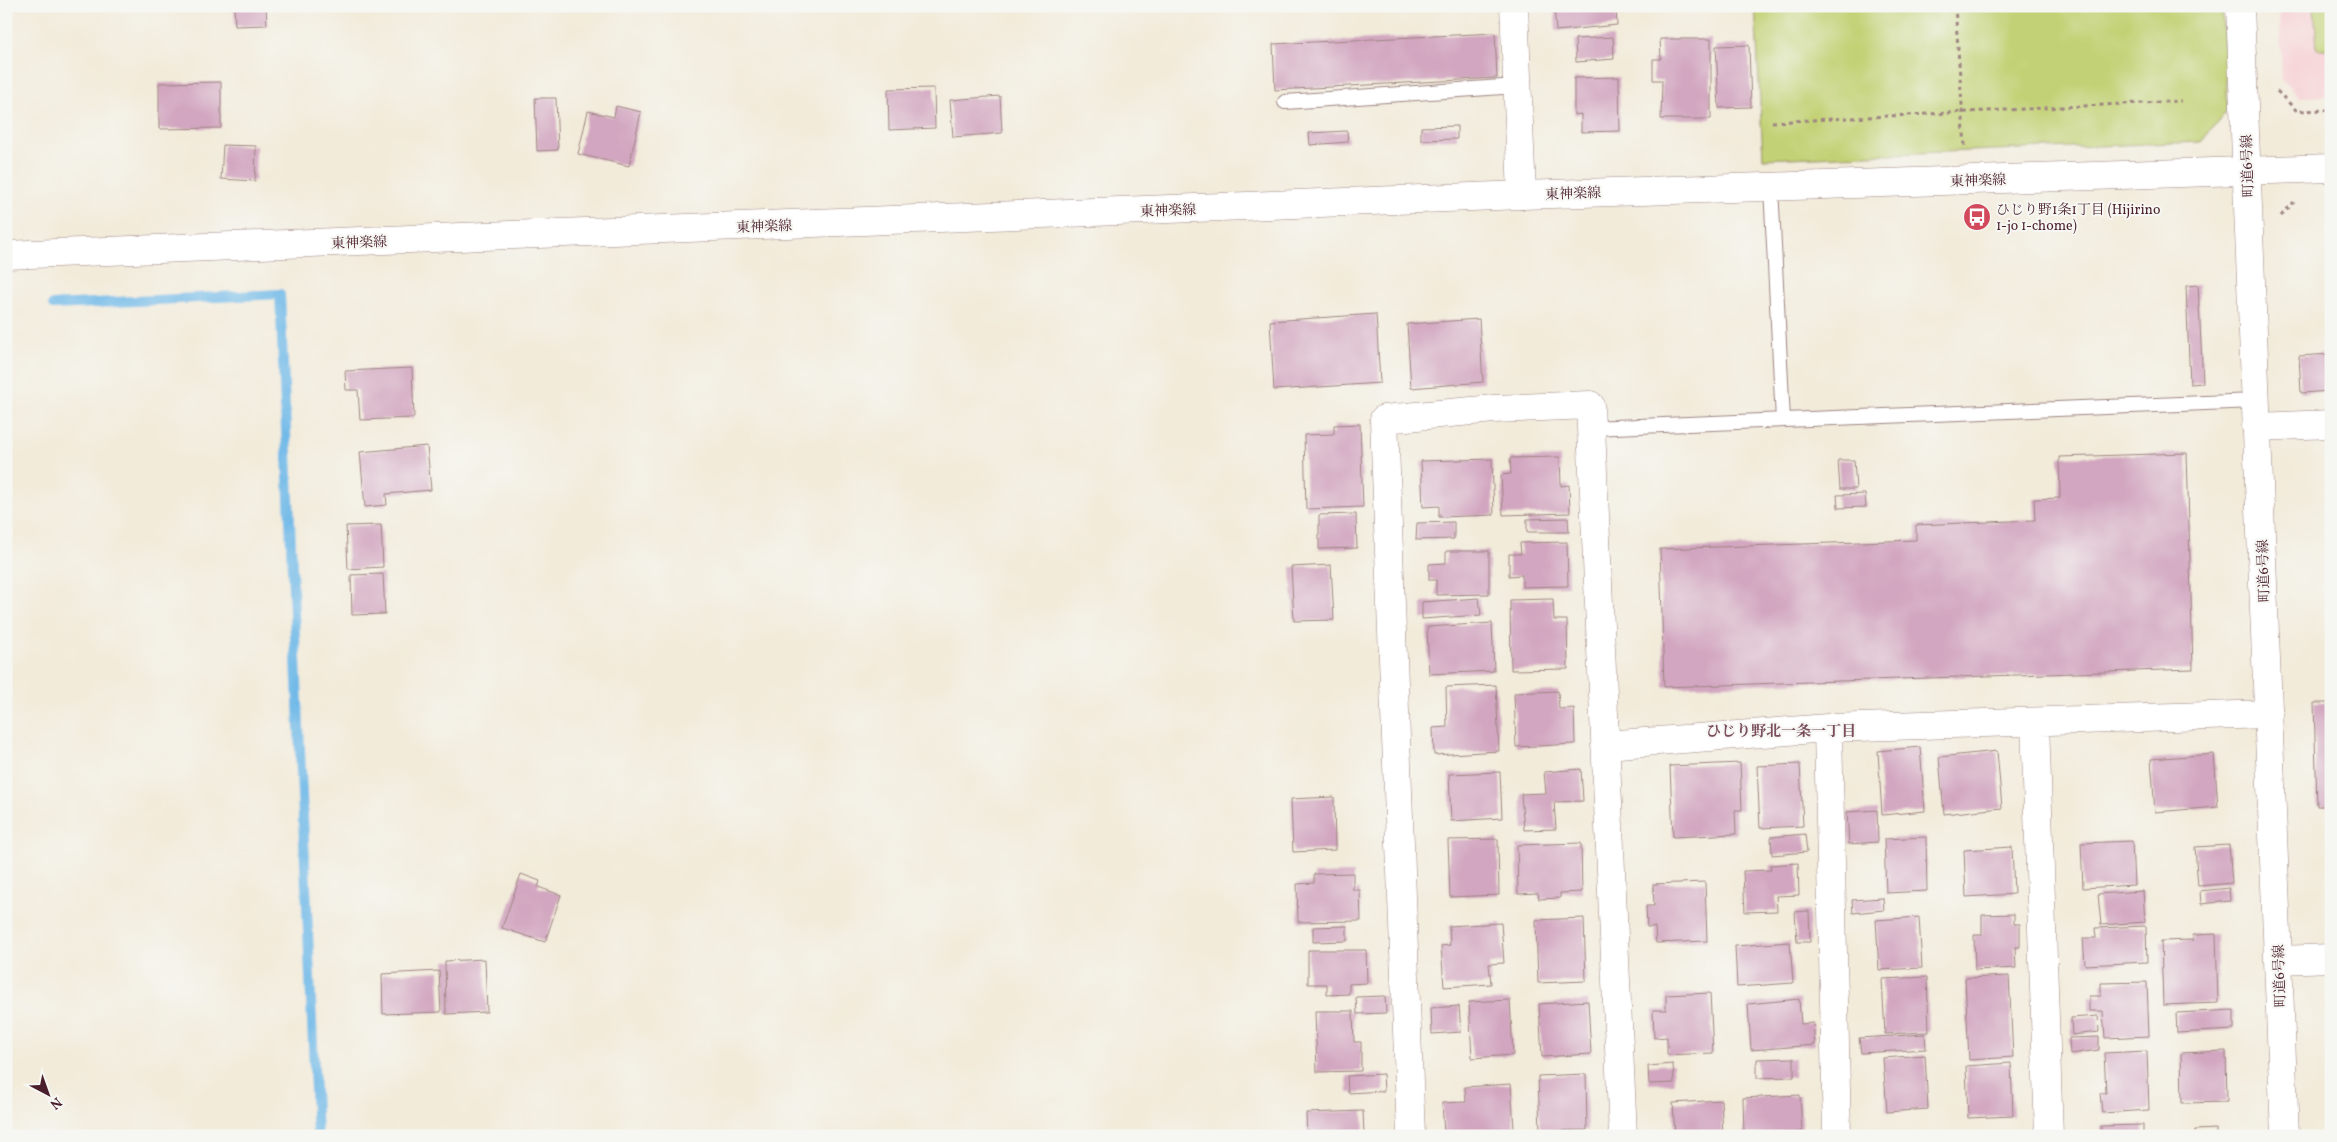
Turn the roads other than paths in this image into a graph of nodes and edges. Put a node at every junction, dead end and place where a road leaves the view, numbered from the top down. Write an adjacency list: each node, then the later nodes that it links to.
1 (1514, 6): 3 (street)
2 (2240, 6): 6 (street, 町道6号線)
3 (1517, 86): 4 (lane); 8 (street)
4 (1285, 102)
5 (2331, 168): 6 (street, 東神楽線)
6 (2248, 172): 7 (street, 東神楽線); 10 (street, 町道6号線)
7 (1771, 187): 8 (street, 東神楽線); 11 (lane)
8 (1522, 195): 9 (street, 東神楽線)
9 (6, 256)
10 (2256, 414): 11 (lane); 12 (street); 14 (street, 町道6号線)
11 (1783, 420): 13 (lane)
12 (2331, 424)
13 (1590, 428): 17 (street); 20 (street)
14 (2269, 714): 15 (street); 19 (street, 町道6号線)
15 (2035, 722): 16 (street); 23 (street)
16 (1828, 728): 17 (street); 22 (street)
17 (1605, 745): 21 (street)
18 (2331, 958): 19 (street)
19 (2278, 960): 24 (street, 町道6号線)
20 (1411, 1136)
21 (1623, 1136)
22 (1836, 1136)
23 (2049, 1136)
24 (2285, 1136)

